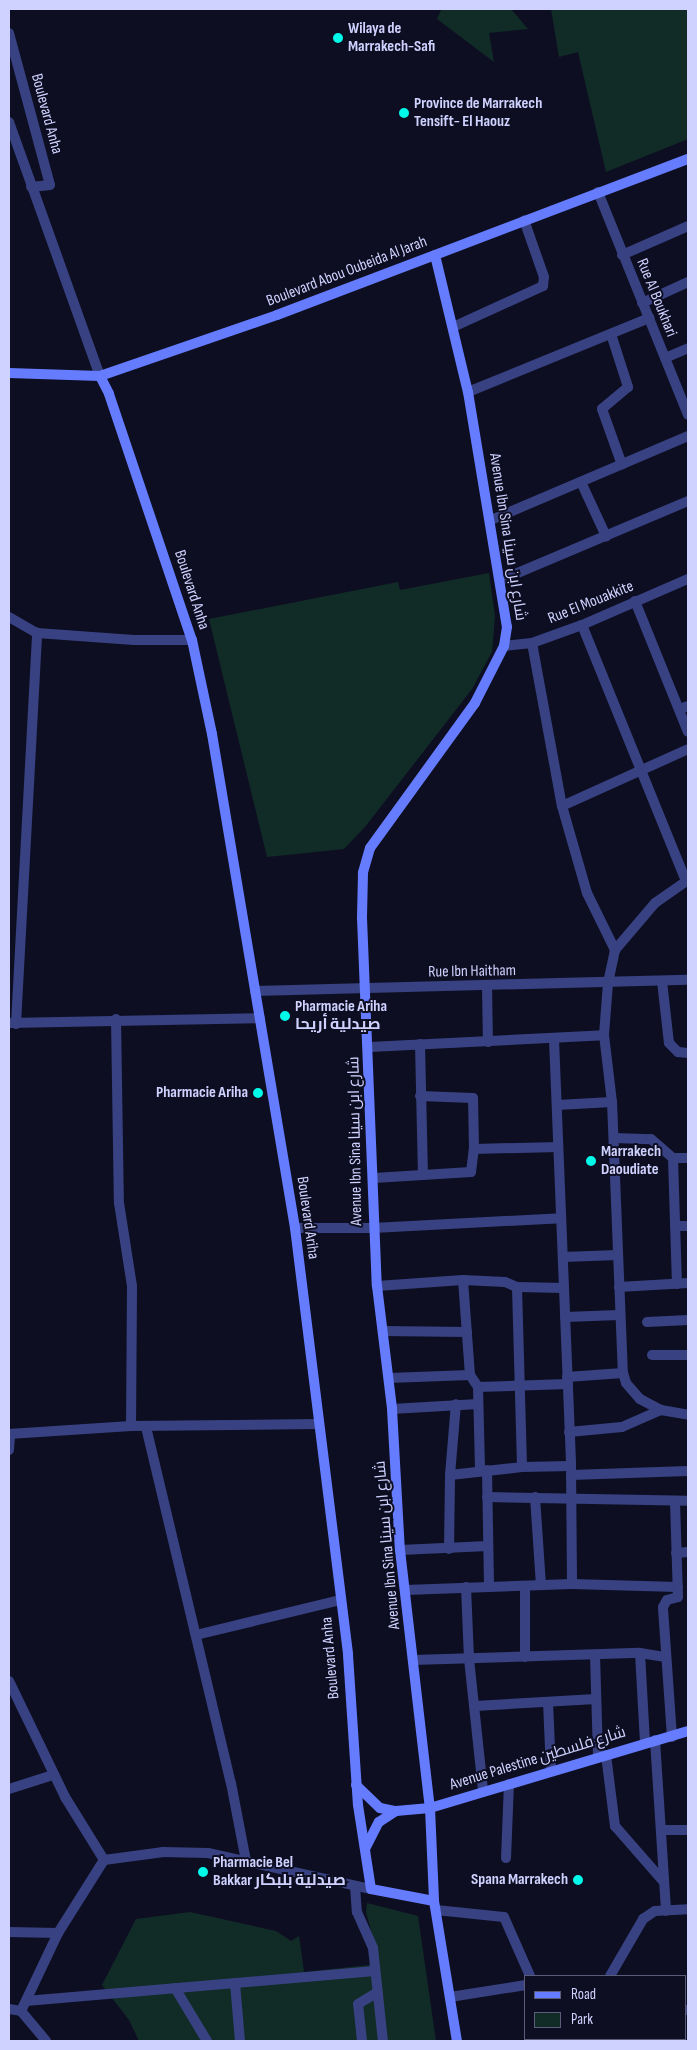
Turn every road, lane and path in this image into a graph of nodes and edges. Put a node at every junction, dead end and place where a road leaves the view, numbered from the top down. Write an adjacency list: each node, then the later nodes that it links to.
1 (9, 33): 4 (street, Boulevard Anha)
2 (9, 122): 4 (street, Boulevard Anha)
3 (688, 160): 5 (street, Boulevard Abou Oubeida Al Jarah)
4 (31, 187): 18 (street, Boulevard Anha)
5 (598, 192): 6 (street, Boulevard Abou Oubeida Al Jarah); 9 (street, Rue Al Boukhari)
6 (524, 220): 8 (street, Boulevard Abou Oubeida Al Jarah); 13 (street)
7 (688, 226): 9 (street)
8 (434, 255): 13 (street, Avenue Ibn Sina شارع ابن سينا); 18 (street, Boulevard Abou Oubeida Al Jarah)
9 (622, 255): 11 (street, Rue Al Boukhari)
10 (688, 282): 11 (street)
11 (642, 303): 12 (street, Rue Al Boukhari)
12 (649, 318): 14 (street); 16 (street, Rue Al Boukhari)
13 (453, 327): 19 (street, Avenue Ibn Sina شارع ابن سينا)
14 (611, 334): 19 (street); 22 (street)
15 (688, 348): 16 (street)
16 (665, 358): 20 (street, Rue Al Boukhari)
17 (9, 373): 18 (street, Boulevard Abou Oubeida Al Jarah)
18 (100, 376): 33 (street, Boulevard Anha)
19 (468, 392): 25 (street, Avenue Ibn Sina شارع ابن سينا)
20 (688, 415)
21 (688, 436): 22 (street)
22 (622, 464): 23 (street)
23 (581, 482): 25 (street); 26 (street)
24 (688, 501): 26 (street)
25 (491, 520): 28 (street, Avenue Ibn Sina شارع ابن سينا)
26 (606, 536): 28 (street)
27 (688, 579): 29 (street, Rue El Mouakkite)
28 (501, 580): 35 (street, Avenue Ibn Sina شارع ابن سينا)
29 (635, 601): 31 (street, Rue El Mouakkite); 36 (street)
30 (9, 618): 32 (street)
31 (582, 625): 34 (street, Rue El Mouakkite); 39 (street)
32 (37, 633): 33 (street); 51 (street)
33 (192, 640): 48 (street, Boulevard Anha)
34 (532, 642): 35 (street, Rue El Mouakkite); 40 (street)
35 (504, 646): 47 (street, Avenue Ibn Sina شارع ابن سينا)
36 (684, 707): 37 (street)
37 (688, 732)
38 (688, 749): 39 (street)
39 (642, 769): 40 (street); 41 (street)
40 (562, 806): 42 (street)
41 (687, 881): 42 (street)
42 (615, 950): 45 (street)
43 (688, 980): 44 (street, Rue Ibn Haitham)
44 (662, 981): 45 (street, Rue Ibn Haitham); 57 (street)
45 (608, 983): 46 (street, Rue Ibn Haitham); 52 (street)
46 (488, 987): 47 (street, Rue Ibn Haitham); 54 (street)
47 (365, 988): 48 (street, Rue Ibn Haitham); 56 (street, Avenue Ibn Sina شارع ابن سينا)
48 (255, 991): 50 (street, Boulevard Anha)
49 (116, 1018): 50 (street); 51 (street); 102 (street)
50 (260, 1018): 71 (street, Boulevard Ariha)
51 (12, 1024)
52 (604, 1035): 53 (street); 59 (street)
53 (554, 1039): 54 (street); 60 (street)
54 (488, 1042): 55 (street)
55 (420, 1044): 56 (street); 58 (street)
56 (370, 1047): 67 (street, Avenue Ibn Sina شارع ابن سينا)
57 (688, 1053)
58 (420, 1096): 63 (street); 66 (street)
59 (612, 1102): 60 (street); 61 (street)
60 (558, 1105): 62 (street)
61 (614, 1138): 64 (street); 73 (street)
62 (558, 1147): 63 (street); 68 (street)
63 (474, 1149): 66 (street)
64 (673, 1158): 65 (street); 69 (street)
65 (688, 1158)
66 (423, 1175): 67 (street)
67 (374, 1178): 72 (street, Avenue Ibn Sina شارع ابن سينا)
68 (561, 1218): 72 (street); 74 (street)
69 (675, 1226): 70 (street); 77 (street)
70 (688, 1226)
71 (295, 1228): 72 (street); 101 (street, Boulevard Ariha)
72 (372, 1228): 78 (street, Avenue Ibn Sina شارع ابن سينا)
73 (618, 1256): 74 (street); 80 (street)
74 (563, 1257): 81 (street)
75 (464, 1280): 78 (street); 79 (street); 87 (street)
76 (688, 1283): 77 (street)
77 (676, 1284): 80 (street)
78 (377, 1286): 86 (street, Avenue Ibn Sina شارع ابن سينا)
79 (518, 1287): 81 (street); 94 (street)
80 (618, 1287): 82 (street)
81 (564, 1288): 83 (street)
82 (619, 1315): 83 (street); 90 (street)
83 (565, 1317): 93 (street)
84 (688, 1320): 85 (street)
85 (646, 1322)
86 (383, 1332): 87 (street); 92 (street, Avenue Ibn Sina شارع ابن سينا)
87 (467, 1332): 91 (street)
88 (688, 1355): 89 (street)
89 (652, 1356)
90 (623, 1373): 93 (street); 99 (street)
91 (470, 1375): 92 (street); 95 (street)
92 (389, 1378): 98 (street, Avenue Ibn Sina شارع ابن سينا)
93 (568, 1381): 94 (street); 104 (street)
94 (520, 1386): 95 (street); 107 (street)
95 (478, 1387): 97 (street)
96 (456, 1404): 97 (street); 98 (street); 111 (street)
97 (478, 1404): 108 (street)
98 (392, 1408): 118 (street, Avenue Ibn Sina شارع ابن سينا)
99 (661, 1410): 100 (street); 104 (street)
100 (688, 1415)
101 (318, 1424): 103 (street); 129 (street, Boulevard Anha)
102 (131, 1426): 103 (street); 105 (street)
103 (146, 1427): 130 (street)
104 (569, 1432): 110 (street)
105 (9, 1434): 106 (street)
106 (9, 1450)
107 (522, 1466): 108 (street); 110 (street)
108 (483, 1470): 111 (street); 112 (street)
109 (688, 1470): 110 (street)
110 (571, 1471): 114 (street)
111 (450, 1475): 119 (street)
112 (487, 1497): 113 (street); 117 (street)
113 (535, 1497): 114 (street); 123 (street)
114 (572, 1501): 116 (street); 122 (street)
115 (688, 1501): 116 (street)
116 (675, 1503): 121 (street)
117 (488, 1546): 119 (street); 125 (street)
118 (400, 1550): 119 (street); 127 (street, Avenue Ibn Sina شارع ابن سينا)
119 (450, 1550)
120 (688, 1552): 121 (street)
121 (676, 1553): 128 (street)
122 (572, 1584): 123 (street); 128 (street)
123 (541, 1585): 124 (street)
124 (525, 1586): 125 (street); 133 (street)
125 (489, 1587): 126 (street)
126 (466, 1588): 127 (street); 135 (street)
127 (405, 1590): 136 (street, Avenue Ibn Sina شارع ابن سينا)
128 (682, 1594): 134 (street)
129 (341, 1600): 130 (street); 148 (street, Boulevard Anha)
130 (196, 1635): 159 (street)
131 (640, 1653): 132 (street); 134 (street); 144 (street)
132 (595, 1655): 133 (street); 139 (street)
133 (525, 1657): 135 (street)
134 (666, 1657): 143 (street)
135 (469, 1659): 136 (street); 141 (street)
136 (413, 1660): 152 (street, Avenue Ibn Sina شارع ابن سينا)
137 (9, 1681): 138 (street)
138 (11, 1696): 147 (street)
139 (596, 1699): 140 (street); 145 (street)
140 (548, 1702): 141 (street); 146 (street)
141 (474, 1706): 151 (street)
142 (688, 1731): 143 (street, Avenue Palestine شارع فلسطين)
143 (672, 1737): 144 (street, Avenue Palestine شارع فلسطين)
144 (650, 1742): 145 (street, Avenue Palestine شارع فلسطين); 154 (street)
145 (602, 1756): 146 (street, Avenue Palestine شارع فلسطين); 160 (street)
146 (551, 1771): 149 (street, Avenue Palestine شارع فلسطين)
147 (54, 1775): 150 (street); 158 (street)
148 (356, 1784): 153 (street, Avenue Palestine شارع فلسطين); 156 (street, Boulevard Anha)
149 (509, 1784): 151 (street, Avenue Palestine شارع فلسطين); 157 (street)
150 (9, 1789)
151 (483, 1791): 152 (street, Avenue Palestine شارع فلسطين)
152 (430, 1808): 153 (street, Avenue Palestine شارع فلسطين); 163 (street, Avenue Ibn Sina شارع ابن سينا)
153 (396, 1811): 156 (street)
154 (662, 1830): 155 (street); 160 (street)
155 (688, 1830)
156 (365, 1848): 162 (street, Boulevard Anha)
157 (506, 1858)
158 (104, 1860): 159 (street); 167 (street)
159 (246, 1862): 161 (street)
160 (663, 1881): 165 (street)
161 (355, 1886): 162 (street); 168 (street)
162 (371, 1889): 163 (street)
163 (435, 1905): 169 (street); 175 (street, Avenue Ibn Sina شارع ابن سينا)
164 (688, 1909): 165 (street)
165 (666, 1911): 170 (street)
166 (9, 1932): 167 (street)
167 (58, 1933): 176 (street)
168 (375, 1971): 171 (street); 174 (street)
169 (530, 1975)
170 (611, 1975)
171 (235, 1983): 173 (street); 182 (street)
172 (524, 1985): 175 (street)
173 (175, 1988): 176 (street); 181 (street)
174 (378, 1992): 183 (street); 184 (street)
175 (450, 1997): 185 (street, Avenue Ibn Sina شارع ابن سينا)
176 (26, 2001): 178 (street)
177 (9, 2009): 178 (street)
178 (21, 2011): 180 (street)
179 (574, 2040): 186 (street)
180 (46, 2041)
181 (207, 2041)
182 (240, 2041)
183 (362, 2041)
184 (383, 2041)
185 (457, 2041)
186 (548, 2041)

